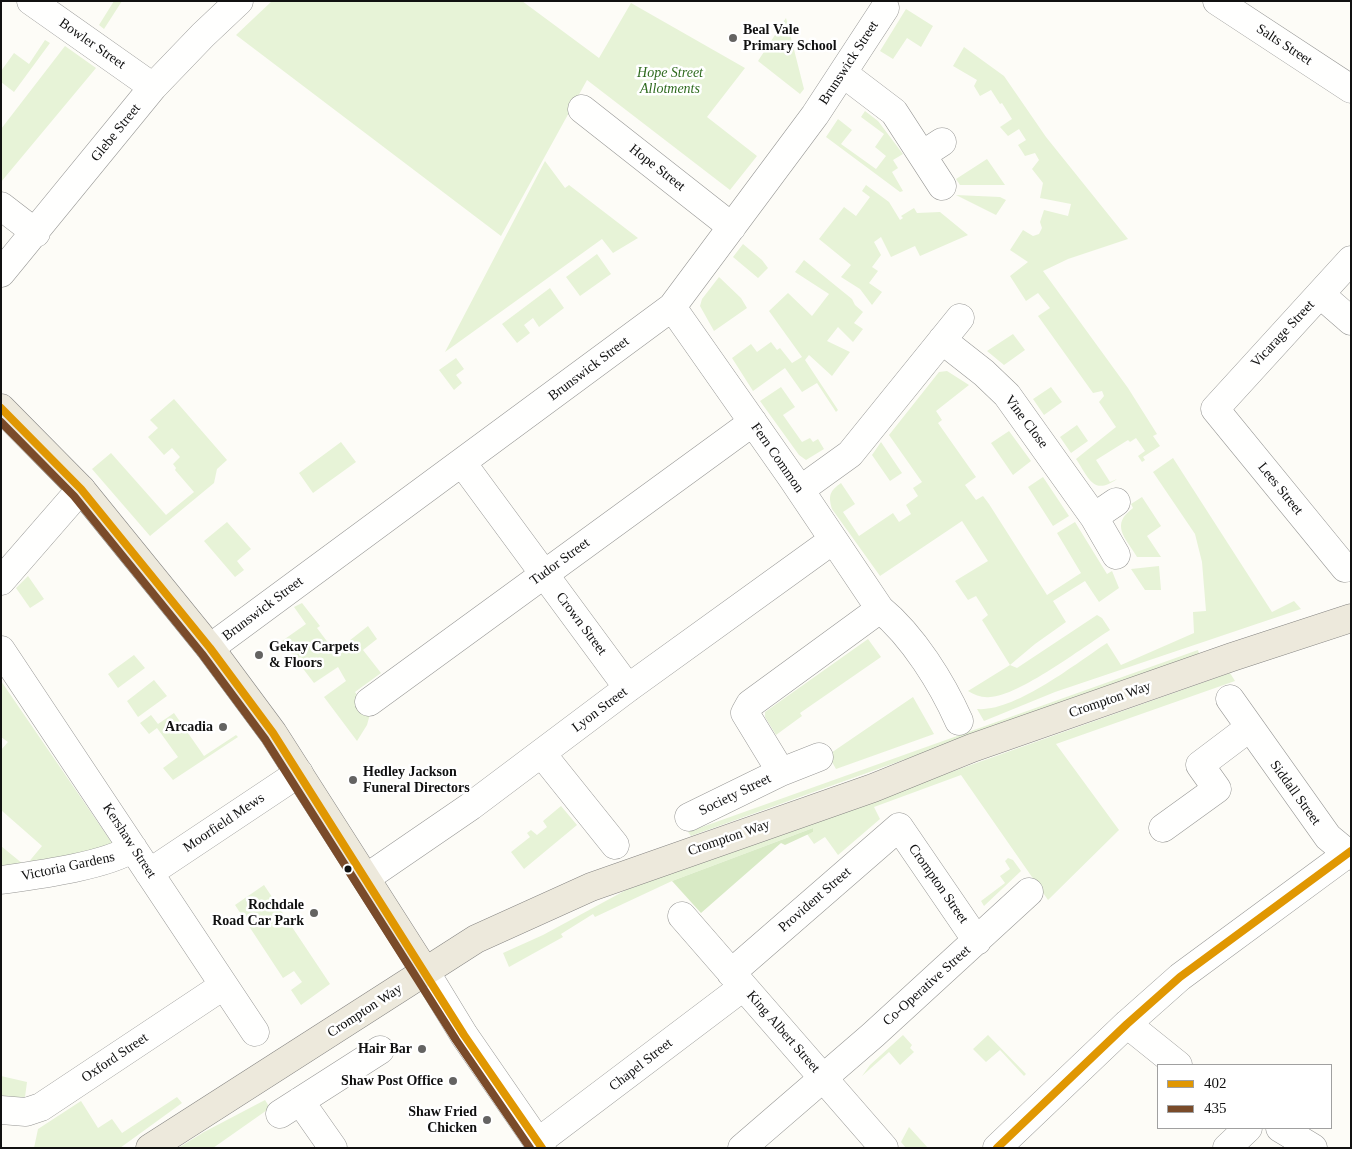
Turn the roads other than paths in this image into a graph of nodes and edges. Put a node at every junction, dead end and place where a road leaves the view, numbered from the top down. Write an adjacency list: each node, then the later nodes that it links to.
1 (31, 1): 6 (street, Bowler Street)
2 (239, 1): 6 (street, Glebe Street)
3 (1217, 1): 7 (street, Salts Street)
4 (885, 8): 5 (street, Brunswick Street)
5 (844, 74): 9 (street); 11 (street, Brunswick Street)
6 (153, 88): 12 (street, Glebe Street)
7 (1351, 89)
8 (582, 109): 11 (street, Hope Street)
9 (942, 186)
10 (1, 206): 12 (street)
11 (732, 227): 16 (street, Brunswick Street)
12 (36, 233): 14 (street, Glebe Street)
13 (1351, 260): 15 (street, Vicarage Street)
14 (1, 273)
15 (1320, 294): 18 (street); 21 (street, Vicarage Street)
16 (672, 308): 22 (street, Fern Common); 23 (street, Brunswick Street)
17 (960, 318): 19 (street)
18 (1351, 322)
19 (942, 340): 25 (street); 27 (street, Vine Close)
20 (1, 408): 24 (main road)
21 (1215, 409): 30 (street, Lees Street)
22 (753, 422): 25 (street, Fern Common); 31 (street, Tudor Street)
23 (463, 464): 31 (street, Crown Street); 35 (street, Brunswick Street)
24 (81, 489): 32 (street); 35 (main road)
25 (800, 490): 28 (street, Fern Common)
26 (1116, 502): 27 (street)
27 (1094, 517): 29 (street, Vine Close)
28 (832, 540): 33 (street, Fern Common); 37 (street, Lyon Street)
29 (1116, 554)
30 (1345, 568)
31 (544, 574): 37 (street, Crown Street); 39 (street, Tudor Street)
32 (1, 581)
33 (880, 609): 40 (street, Fern Common); 44 (street, Society Street)
34 (1351, 618): 58 (main road, Crompton Way)
35 (210, 648): 45 (main road)
36 (1, 650): 50 (street, Kershaw Street)
37 (628, 688): 42 (street, Lyon Street)
38 (1230, 699): 41 (street, Siddall Street)
39 (369, 702)
40 (959, 722)
41 (1249, 728): 48 (street); 51 (street, Siddall Street)
42 (542, 754): 49 (street); 53 (street, Lyon Street)
43 (819, 757): 44 (street, Society Street)
44 (781, 772): 46 (street, Society Street)
45 (299, 773): 52 (street, Moorfield Mews); 53 (main road)
46 (689, 817)
47 (899, 827): 57 (street, Crompton Street); 59 (street, Provident Street)
48 (1163, 828)
49 (615, 846)
50 (134, 848): 52 (street, Kershaw Street); 54 (street, Victoria Gardens)
51 (1349, 854): 61 (street)
52 (149, 873): 60 (street, Kershaw Street)
53 (366, 878): 58 (main road)
54 (1, 880)
55 (1029, 892): 57 (street, Co-Operative Street)
56 (682, 916): 59 (street, King Albert Street)
57 (977, 941): 65 (street, Co-Operative Street)
58 (425, 971): 69 (street); 70 (main road, Crompton Way)
59 (737, 980): 65 (street, King Albert Street); 69 (street, Chapel Street)
60 (223, 986): 62 (street, Kershaw Street); 66 (street, Oxford Street)
61 (1127, 1024): 64 (street); 74 (street)
62 (255, 1032)
63 (380, 1050): 71 (street)
64 (1177, 1064)
65 (824, 1079): 72 (street, Co-Operative Street); 73 (street, King Albert Street)
66 (1, 1110)
67 (1247, 1129): 75 (street)
68 (1282, 1129): 76 (street)
69 (540, 1145)
70 (150, 1148)
71 (333, 1148)
72 (742, 1148)
73 (884, 1148)
74 (997, 1148)
75 (1227, 1148)
76 (1313, 1148)

